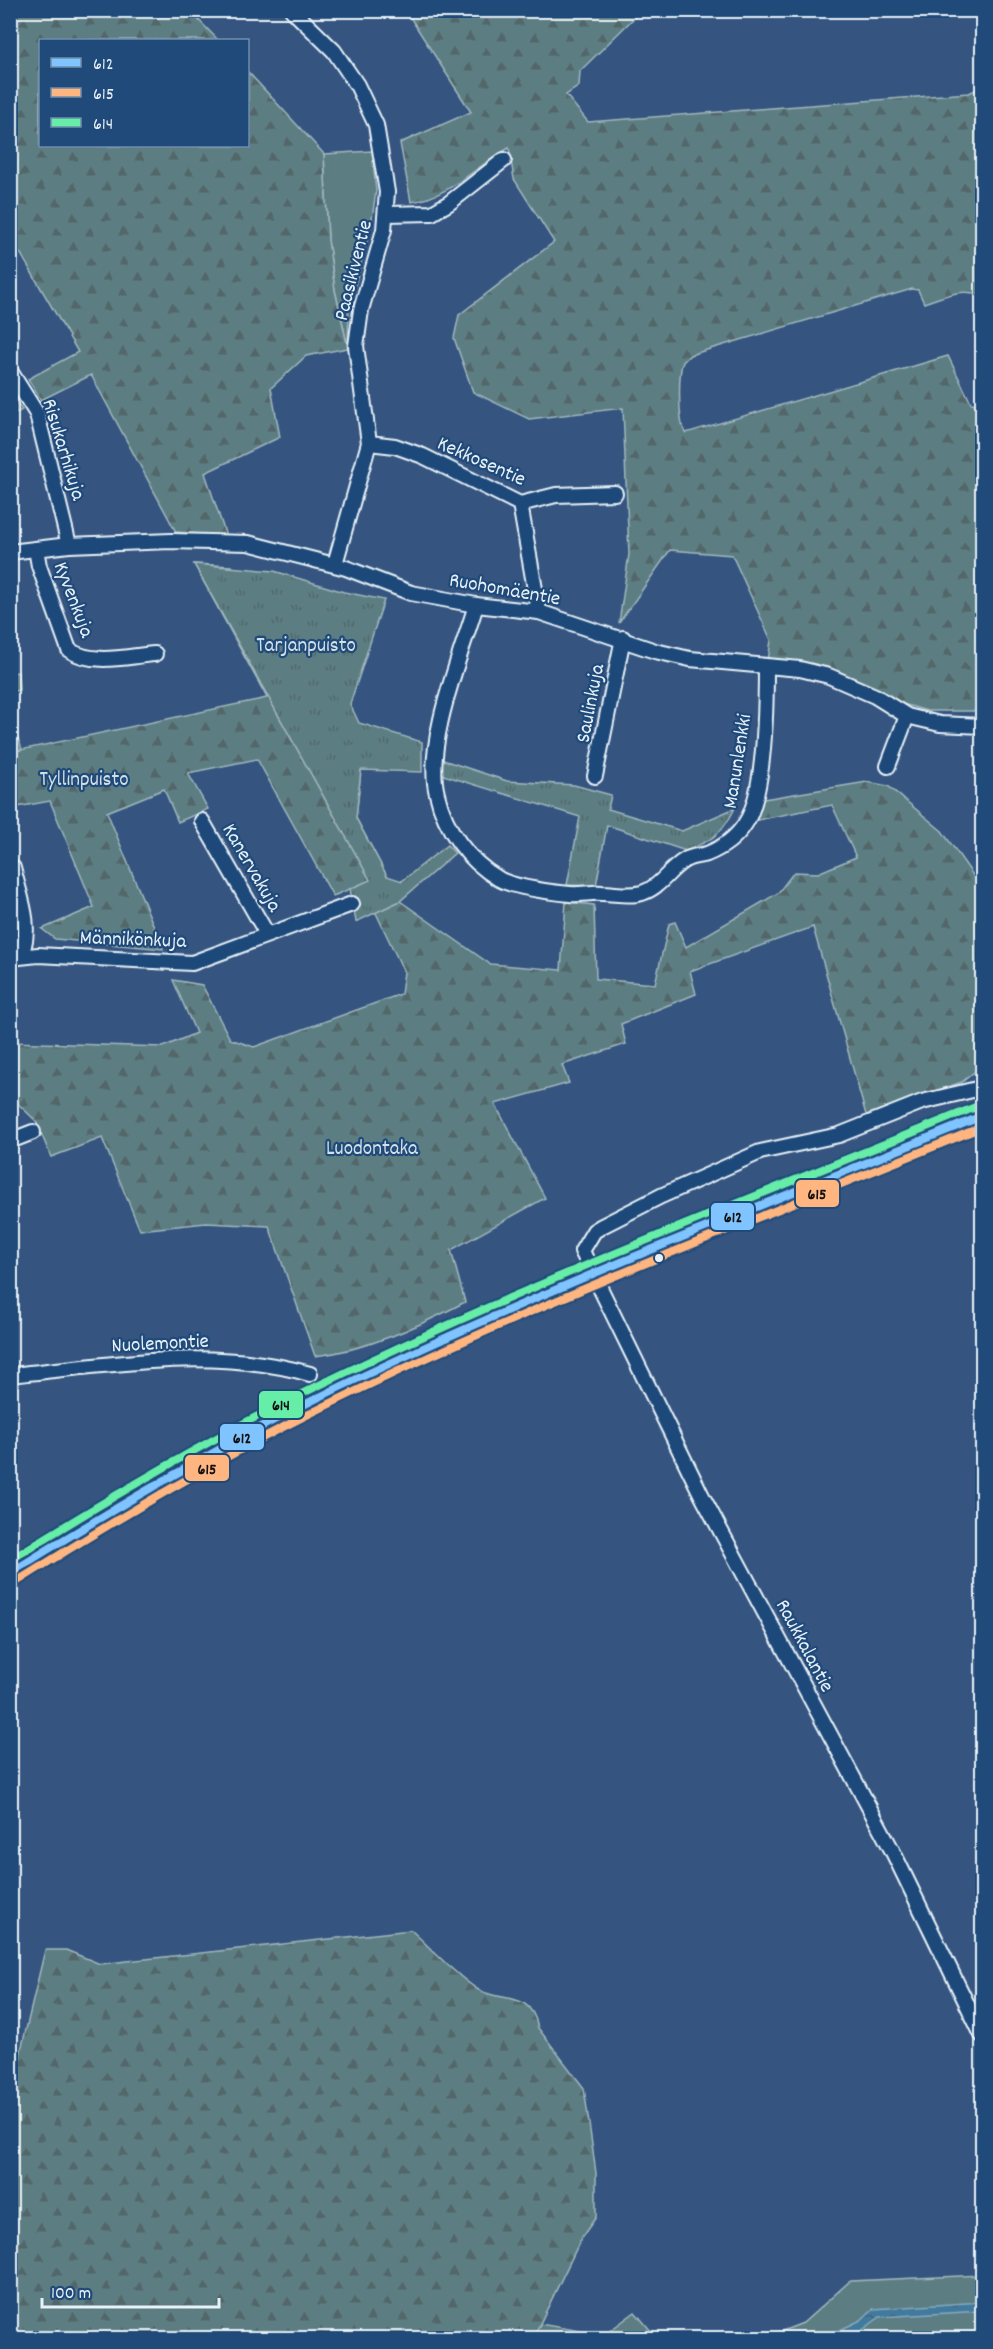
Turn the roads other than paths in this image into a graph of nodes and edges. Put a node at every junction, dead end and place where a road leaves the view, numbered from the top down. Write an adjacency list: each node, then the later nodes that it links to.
1 (292, 10): 3 (street, Paasikiventie)
2 (504, 160): 3 (street)
3 (387, 214): 5 (street, Paasikiventie)
4 (10, 371): 8 (street, Risukarhikuja)
5 (369, 443): 7 (street, Kekkosentie); 11 (street, Paasikiventie)
6 (615, 493): 7 (street, Kekkosentie)
7 (520, 504): 13 (street)
8 (69, 545): 9 (street, Ruohomäentie); 11 (street, Ruohomäentie)
9 (36, 549): 10 (street, Ruohomäentie); 15 (street, Kyvenkuja)
10 (10, 552)
11 (335, 564): 12 (street, Ruohomäentie)
12 (476, 605): 13 (street, Ruohomäentie); 16 (street, Manunlenkki)
13 (539, 612): 14 (street, Ruohomäentie)
14 (623, 638): 16 (street, Ruohomäentie); 20 (street, Saulinkuja)
15 (155, 654)
16 (766, 668): 17 (street, Ruohomäentie)
17 (907, 716): 18 (street, Ruohomäentie); 19 (street)
18 (982, 726)
19 (888, 766)
20 (595, 776)
21 (202, 821): 24 (street, Kanervakuja)
22 (13, 868): 25 (street)
23 (352, 904): 24 (street, Männikönkuja)
24 (267, 934): 25 (street, Männikönkuja)
25 (16, 956)
26 (981, 1088): 30 (street, Raukkalantie)
27 (982, 1116): 30 (highway)
28 (33, 1132): 29 (street)
29 (10, 1142)
30 (592, 1276): 33 (highway); 34 (street, Raukkalantie)
31 (310, 1374): 32 (street, Nuolemontie)
32 (10, 1375)
33 (10, 1573)
34 (982, 2035)

